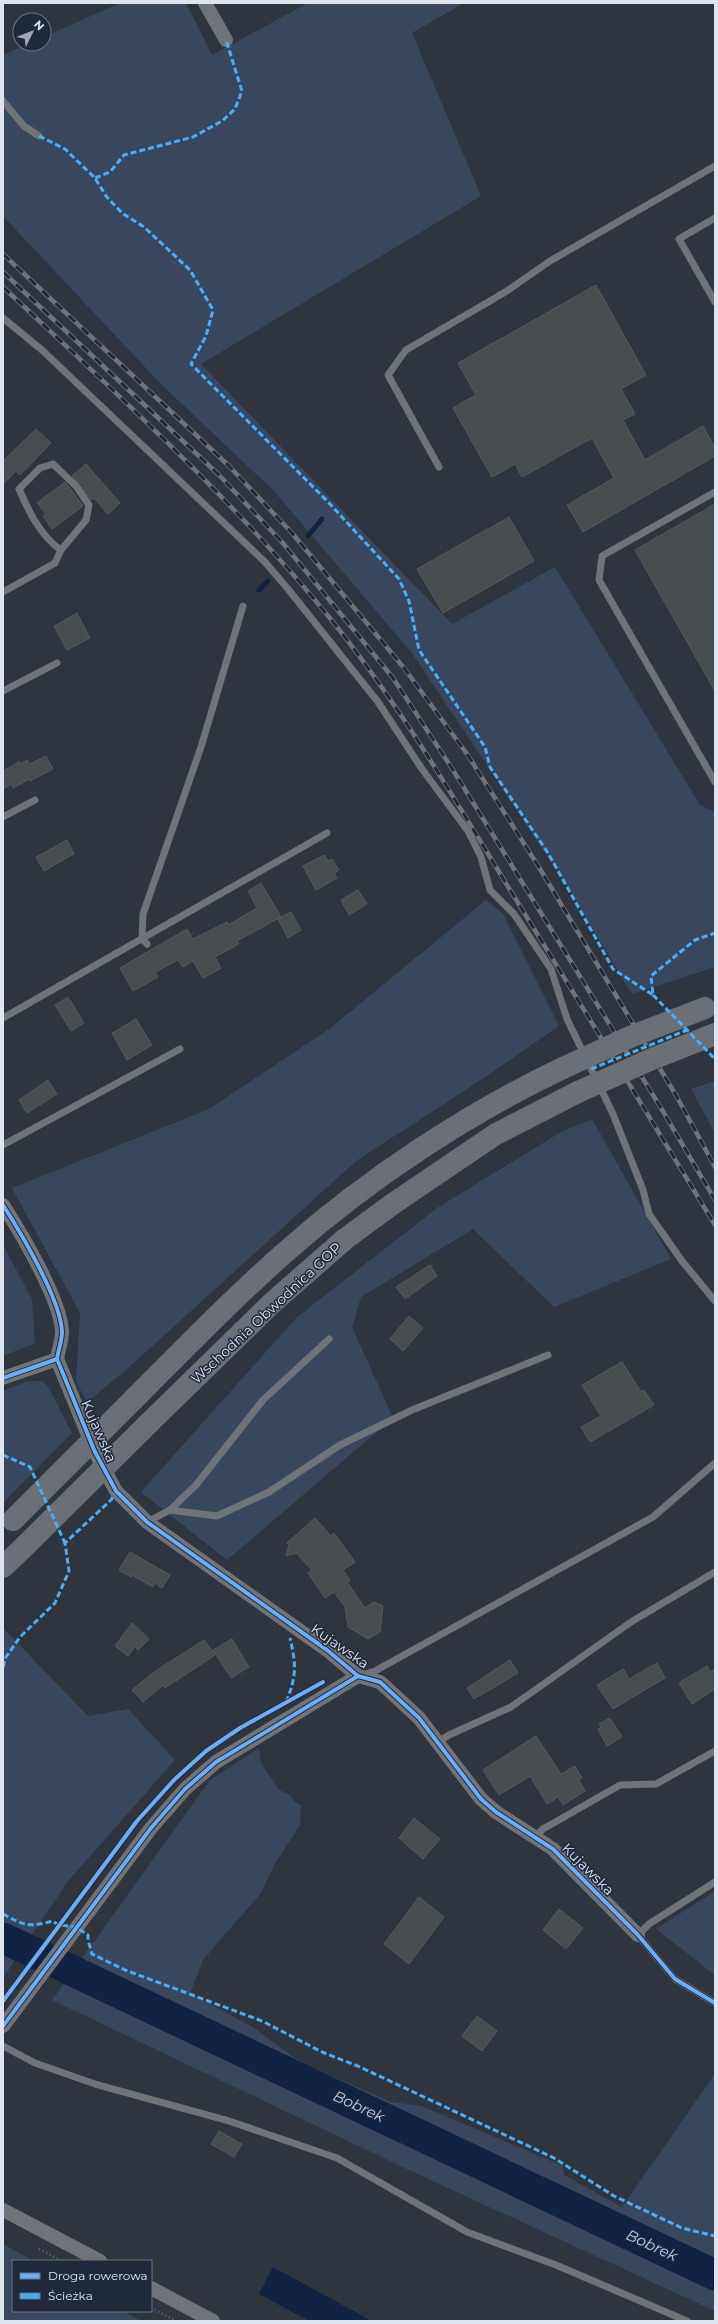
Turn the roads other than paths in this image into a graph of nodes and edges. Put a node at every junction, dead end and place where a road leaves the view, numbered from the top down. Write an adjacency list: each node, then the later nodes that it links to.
1 (205, 3): 2 (street)
2 (226, 40)
3 (3, 101): 4 (lane)
4 (39, 136)
5 (715, 166): 9 (lane)
6 (715, 218): 7 (lane)
7 (715, 302)
8 (3, 318): 27 (lane)
9 (439, 467)
10 (715, 492): 16 (lane)
11 (61, 550): 11 (lane); 12 (lane)
12 (3, 592)
13 (243, 606): 20 (lane)
14 (57, 663): 15 (lane)
15 (3, 691)
16 (715, 782)
17 (35, 800): 18 (lane)
18 (3, 817)
19 (327, 833): 20 (lane)
20 (144, 941): 22 (lane)
21 (710, 1006): 35 (highway, Wschodnia Obwodnica GOP, bridge)
22 (3, 1018)
23 (715, 1034): 36 (highway, Wschodnia Obwodnica GOP, bridge)
24 (180, 1049): 25 (lane)
25 (3, 1145)
26 (3, 1205): 30 (street)
27 (715, 1301)
28 (328, 1339): 33 (lane)
29 (548, 1355): 33 (lane)
30 (57, 1359): 31 (street); 34 (street, Kujawska)
31 (3, 1378)
32 (715, 1463): 38 (lane)
33 (170, 1510): 34 (lane)
34 (147, 1522): 38 (street, Kujawska)
35 (8, 1525)
36 (3, 1567)
37 (715, 1572): 39 (lane)
38 (358, 1676): 39 (street, Kujawska); 45 (street)
39 (438, 1742): 41 (street, Kujawska)
40 (715, 1750): 41 (lane)
41 (536, 1837): 43 (street, Kujawska)
42 (715, 1882): 43 (lane)
43 (638, 1935): 44 (lane)
44 (715, 2003)
45 (3, 2026)
46 (3, 2046): 51 (lane)
47 (3, 2210): 48 (street)
48 (98, 2260)
49 (152, 2289): 50 (street)
50 (213, 2321)
51 (687, 2321)

